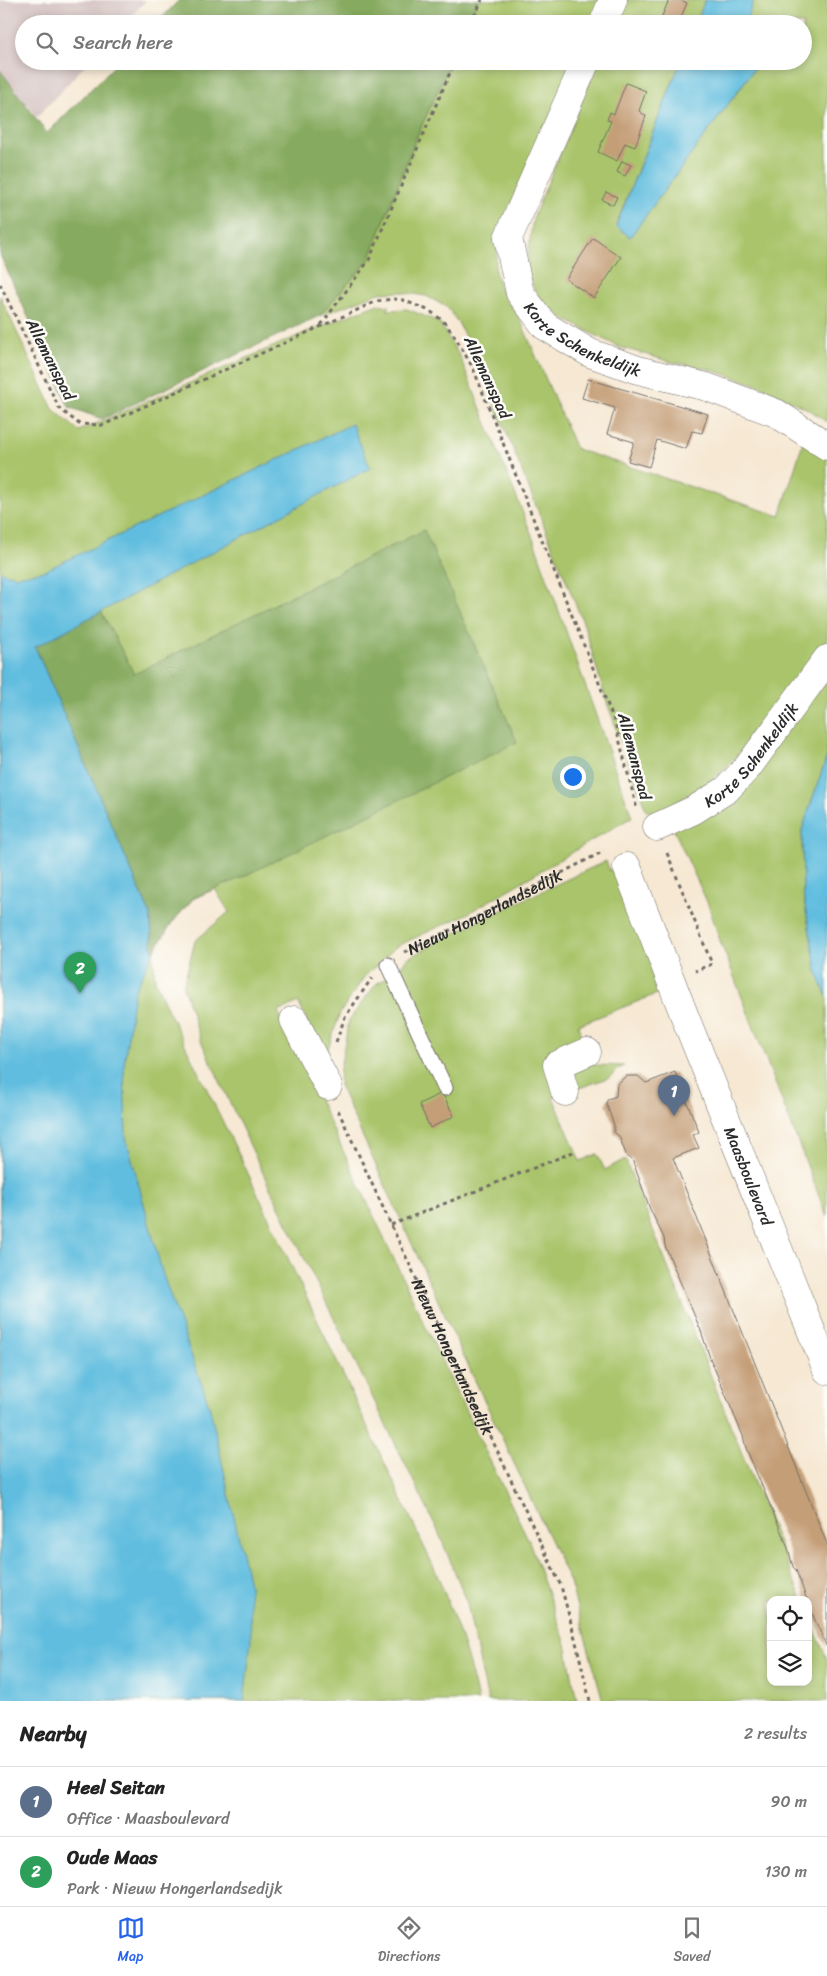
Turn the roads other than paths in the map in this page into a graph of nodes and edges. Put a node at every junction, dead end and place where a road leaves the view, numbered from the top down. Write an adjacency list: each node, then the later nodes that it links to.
1 (613, 0): 2 (street)
2 (606, 15)
3 (582, 70): 4 (street, Korte Schenkeldijk)
4 (827, 446)
5 (827, 660): 6 (street, Korte Schenkeldijk)
6 (647, 820)
7 (619, 857): 14 (street, Maasboulevard)
8 (388, 964): 12 (lane)
9 (294, 1020): 11 (street)
10 (587, 1052): 13 (street)
11 (328, 1086)
12 (445, 1088)
13 (566, 1092)
14 (827, 1370)

